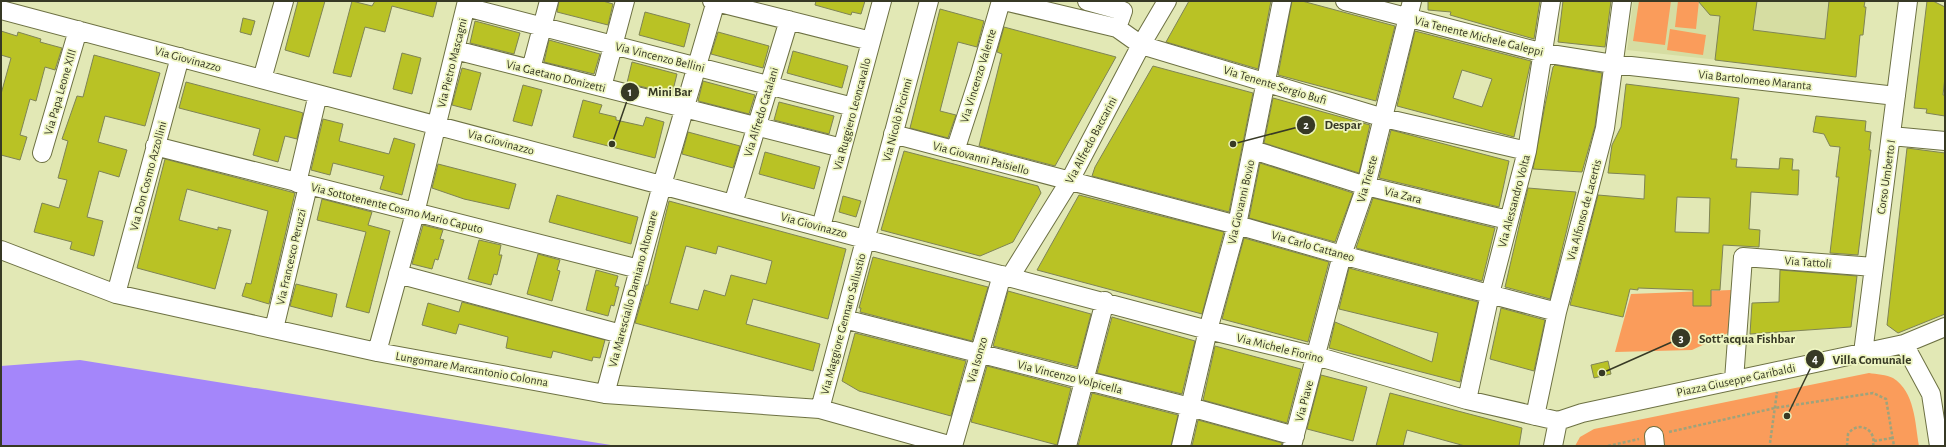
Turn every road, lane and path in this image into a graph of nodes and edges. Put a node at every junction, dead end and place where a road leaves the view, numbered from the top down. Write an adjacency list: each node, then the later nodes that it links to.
1 (284, 1): 31 (street)
2 (550, 1): 19 (street)
3 (625, 1): 23 (street)
4 (715, 1): 18 (street); 29 (street, Via Maresciallo Damiano Altomare)
5 (882, 1): 22 (street, Via Ruggiero Leoncavallo)
6 (929, 1): 42 (street, Via Nicolò Piccinni)
7 (1003, 1): 20 (street); 48 (street, Via Vincenzo Valente)
8 (1087, 1): 20 (street)
9 (1168, 1): 24 (street, Via Alfredo Baccarini)
10 (1282, 1): 32 (street, Via Giovanni Bovio)
11 (1345, 1): 16 (street, Via Tenente Michele Galeppi)
12 (1551, 1): 26 (street, Via Alessandro Volta)
13 (1622, 1): 28 (street, Via Alfonso de Lacertis)
14 (1908, 1): 36 (street, Corso Umberto I)
15 (467, 4): 19 (street, Via Vincenzo Bellini); 25 (street, Via Pietro Mascagni)
16 (1410, 9): 26 (street, Via Tenente Michele Galeppi); 39 (street, Via Trieste)
17 (1, 10): 21 (street, Via Giovinazzo)
18 (789, 20): 22 (street); 33 (street, Via Alfredo Catalani)
19 (542, 27): 23 (street, Via Vincenzo Bellini); 30 (street)
20 (1116, 28): 24 (street, Via Tenente Sergio Bufi)
21 (78, 30): 27 (street, Via Giovinazzo); 50 (street, Via Papa Leone XIII)
22 (872, 40): 37 (street, Via Ruggiero Leoncavallo)
23 (613, 45): 29 (street, Via Vincenzo Bellini); 34 (street)
24 (1141, 45): 32 (street, Via Tenente Sergio Bufi); 51 (street, Via Alfredo Baccarini)
25 (455, 50): 30 (street, Via Gaetano Donizetti); 40 (street, Via Pietro Mascagni)
26 (1544, 53): 28 (street, Via Tenente Michele Galeppi); 49 (street, Via Alessandro Volta)
27 (180, 57): 31 (street, Via Giovinazzo); 45 (street, Via Don Cosmo Azzollini)
28 (1614, 64): 36 (street, Via Bartolomeo Maranta); 70 (street, Via Alfonso de Lacertis)
29 (697, 67): 33 (street, Via Vincenzo Bellini); 38 (street, Via Maresciallo Damiano Altomare)
30 (531, 69): 34 (street, Via Gaetano Donizetti)
31 (262, 79): 35 (street, Via Giovinazzo)
32 (1266, 82): 39 (street, Via Tenente Sergio Bufi); 47 (street, Via Giovanni Bovio)
33 (770, 85): 37 (street, Via Vincenzo Bellini); 41 (street, Via Alfredo Catalani)
34 (602, 87): 38 (street, Via Gaetano Donizetti)
35 (318, 94): 40 (street, Via Giovinazzo); 52 (street, Via Francesco Peruzzi)
36 (1896, 96): 43 (street, Corso Umberto I)
37 (854, 107): 46 (street, Via Ruggiero Leoncavallo)
38 (685, 108): 41 (street, Via Gaetano Donizetti); 53 (street, Via Maresciallo Damiano Altomare)
39 (1384, 118): 49 (street, Via Tenente Sergio Bufi); 54 (street, Via Trieste)
40 (436, 125): 53 (street, Via Giovinazzo); 56 (street, Via Pietro Mascagni)
41 (757, 127): 46 (street, Via Gaetano Donizetti); 55 (street, Via Alfredo Catalani)
42 (893, 134): 48 (street, Via Giovanni Paisiello); 60 (street, Via Nicolò Piccinni)
43 (1891, 136): 44 (street); 63 (street, Corso Umberto I)
44 (1945, 141)
45 (155, 146): 52 (street, Via Sottotenente Cosmo Mario Caputo); 67 (street, Via Don Cosmo Azzollini)
46 (842, 148): 59 (street, Via Ruggiero Leoncavallo)
47 (1253, 150): 54 (street, Via Zara); 58 (street, Via Giovanni Bovio)
48 (955, 151): 51 (street, Via Giovanni Paisiello)
49 (1527, 151): 57 (street, Via Alessandro Volta)
50 (42, 153)
51 (1069, 182): 58 (street, Via Carlo Cattaneo); 66 (street, Via Alfredo Baccarini)
52 (303, 184): 56 (street, Via Sottotenente Cosmo Mario Caputo); 73 (street, Via Francesco Peruzzi)
53 (662, 185): 55 (street, Via Giovinazzo); 64 (street, Via Maresciallo Damiano Altomare)
54 (1366, 186): 57 (street, Via Zara); 62 (street, Via Trieste)
55 (733, 204): 59 (street, Via Giovinazzo)
56 (415, 213): 64 (street, Via Sottotenente Cosmo Mario Caputo); 65 (street, Via Pietro Mascagni)
57 (1508, 220): 68 (street, Via Alessandro Volta)
58 (1237, 225): 62 (street, Via Carlo Cattaneo); 74 (street, Via Giovanni Bovio)
59 (821, 227): 60 (street, Via Giovinazzo)
60 (865, 239): 66 (street, Via Giovinazzo); 71 (street, Via Maggiore Gennaro Sallustio)
61 (1, 250): 67 (street, Lungomare Marcantonio Colonna)
62 (1342, 255): 68 (street, Via Carlo Cattaneo); 80 (street, Via Trieste)
63 (1874, 267): 78 (street, Corso Umberto I); 82 (street, Via Tattoli)
64 (639, 270): 75 (street, Via Maresciallo Damiano Altomare)
65 (398, 274): 75 (street); 77 (street, Via Pietro Mascagni)
66 (1006, 276): 69 (street, Via Michele Fiorino); 79 (street, Via Isonzo)
67 (116, 294): 73 (street, Lungomare Marcantonio Colonna)
68 (1490, 294): 70 (street, Via Carlo Cattaneo); 85 (street, Via Alessandro Volta)
69 (1106, 302): 74 (street, Via Michele Fiorino); 81 (street)
70 (1557, 312): 89 (street, Via Alfonso de Lacertis)
71 (844, 319): 79 (street, Via Vincenzo Volpicella); 88 (street, Via Maggiore Gennaro Sallustio)
72 (1945, 327): 76 (street, Piazza Giuseppe Garibaldi)
73 (274, 328): 77 (street, Lungomare Marcantonio Colonna)
74 (1208, 330): 80 (street, Via Michele Fiorino); 86 (street, Via Giovanni Bovio)
75 (621, 334): 84 (street, Via Maresciallo Damiano Altomare)
76 (1904, 344): 78 (street, Piazza Giuseppe Garibaldi); 104 (street)
77 (377, 352): 84 (street, Lungomare Marcantonio Colonna)
78 (1863, 353): 82 (street, Piazza Giuseppe Garibaldi)
79 (980, 354): 81 (street, Via Vincenzo Volpicella); 96 (street, Via Isonzo)
80 (1316, 356): 85 (street, Via Michele Fiorino); 92 (street, Via Piave)
81 (1084, 380): 86 (street, Via Vincenzo Volpicella); 97 (street)
82 (1734, 380): 90 (street, Piazza Giuseppe Garibaldi)
83 (1777, 392): 87 (path)
84 (605, 394): 88 (street, Lungomare Marcantonio Colonna)
85 (1467, 400): 89 (street, Via Michele Fiorino)
86 (1190, 407): 92 (street, Via Vincenzo Volpicella); 98 (street, Via Giovanni Bovio)
87 (1775, 408): 91 (path); 93 (path); 95 (path)
88 (820, 409): 96 (street, Lungomare Marcantonio Colonna)
89 (1535, 416): 90 (street, Via Michele Fiorino)
90 (1558, 421): 99 (street)
91 (1892, 438): 94 (path); 103 (path)
92 (1293, 441)
93 (1655, 441): 100 (path)
94 (1874, 441): 101 (path); 102 (path)
95 (1770, 443)
96 (952, 446)
97 (1067, 446)
98 (1182, 446)
99 (1552, 446)
100 (1608, 446)
101 (1847, 446)
102 (1873, 446)
103 (1894, 446)
104 (1939, 446)

